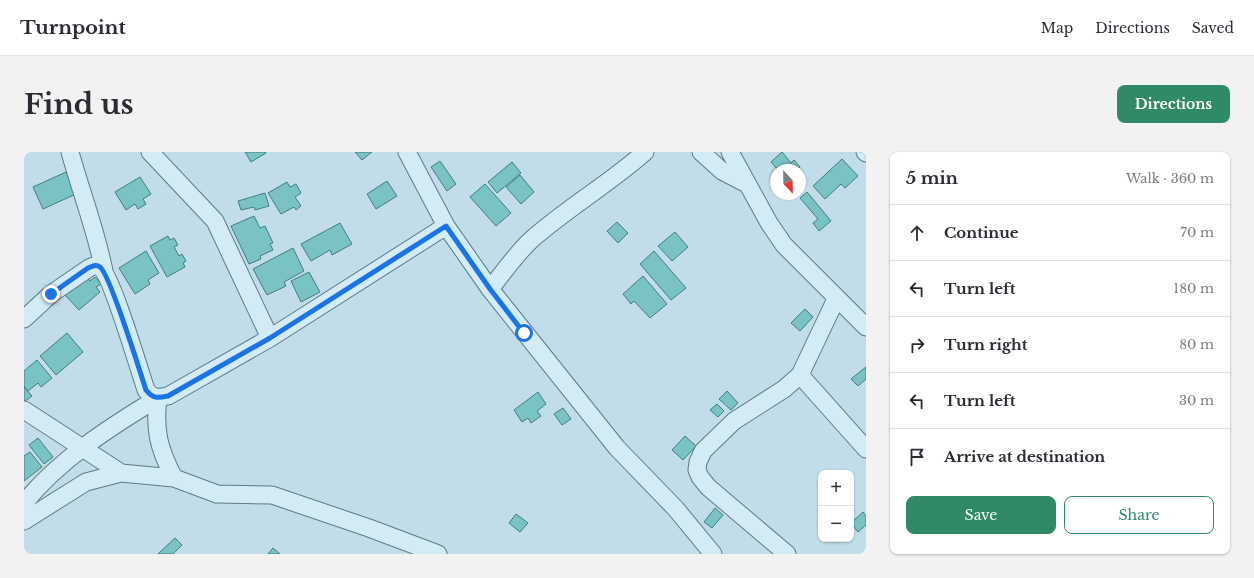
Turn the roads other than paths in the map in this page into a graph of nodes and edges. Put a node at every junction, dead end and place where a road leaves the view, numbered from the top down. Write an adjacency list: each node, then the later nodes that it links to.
1 (70, 152): 9 (street)
2 (150, 152): 14 (street)
3 (407, 152): 8 (street)
4 (645, 152): 10 (street)
5 (701, 152): 7 (street)
6 (730, 152): 7 (street)
7 (747, 184): 11 (street)
8 (446, 226): 10 (street); 14 (street)
9 (104, 271): 12 (street); 16 (street)
10 (490, 289): 26 (street)
11 (836, 299): 13 (street); 15 (street)
12 (24, 319)
13 (866, 327)
14 (270, 338): 16 (street)
15 (800, 375): 19 (street); 27 (street)
16 (158, 398): 18 (street); 21 (street)
17 (24, 410): 18 (street)
18 (84, 447): 20 (street); 22 (street)
19 (866, 449)
20 (121, 473): 21 (street); 23 (street)
21 (174, 478): 24 (street)
22 (24, 503)
23 (24, 521)
24 (408, 549): 25 (street)
25 (438, 554)
26 (713, 554)
27 (787, 554)

